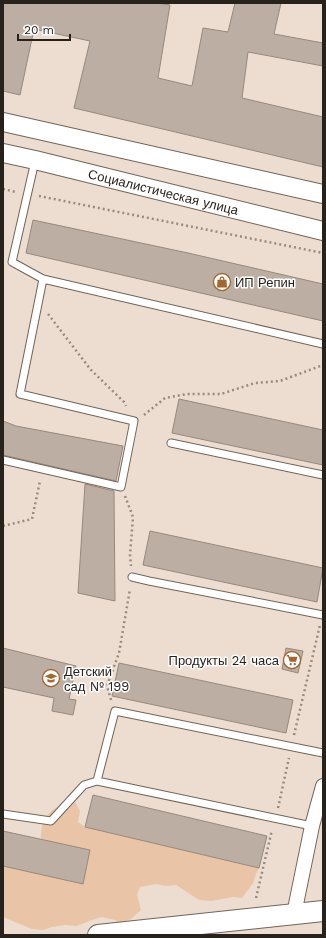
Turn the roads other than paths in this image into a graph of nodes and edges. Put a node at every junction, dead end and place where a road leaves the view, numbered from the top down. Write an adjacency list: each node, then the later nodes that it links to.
1 (3, 122): 4 (street)
2 (3, 153): 3 (street, Социалистическая улица)
3 (35, 160): 5 (street, Социалистическая улица); 6 (lane)
4 (323, 194)
5 (323, 231)
6 (44, 279): 7 (lane); 9 (lane)
7 (323, 344)
8 (171, 443): 10 (lane)
9 (3, 460)
10 (323, 475)
11 (132, 577): 12 (lane)
12 (323, 615)
13 (323, 753): 14 (lane)
14 (97, 781): 16 (lane); 17 (lane)
15 (323, 786): 17 (street)
16 (3, 814)
17 (312, 826): 19 (street)
18 (323, 911): 19 (main road)
19 (294, 914): 20 (main road)
20 (98, 935)

